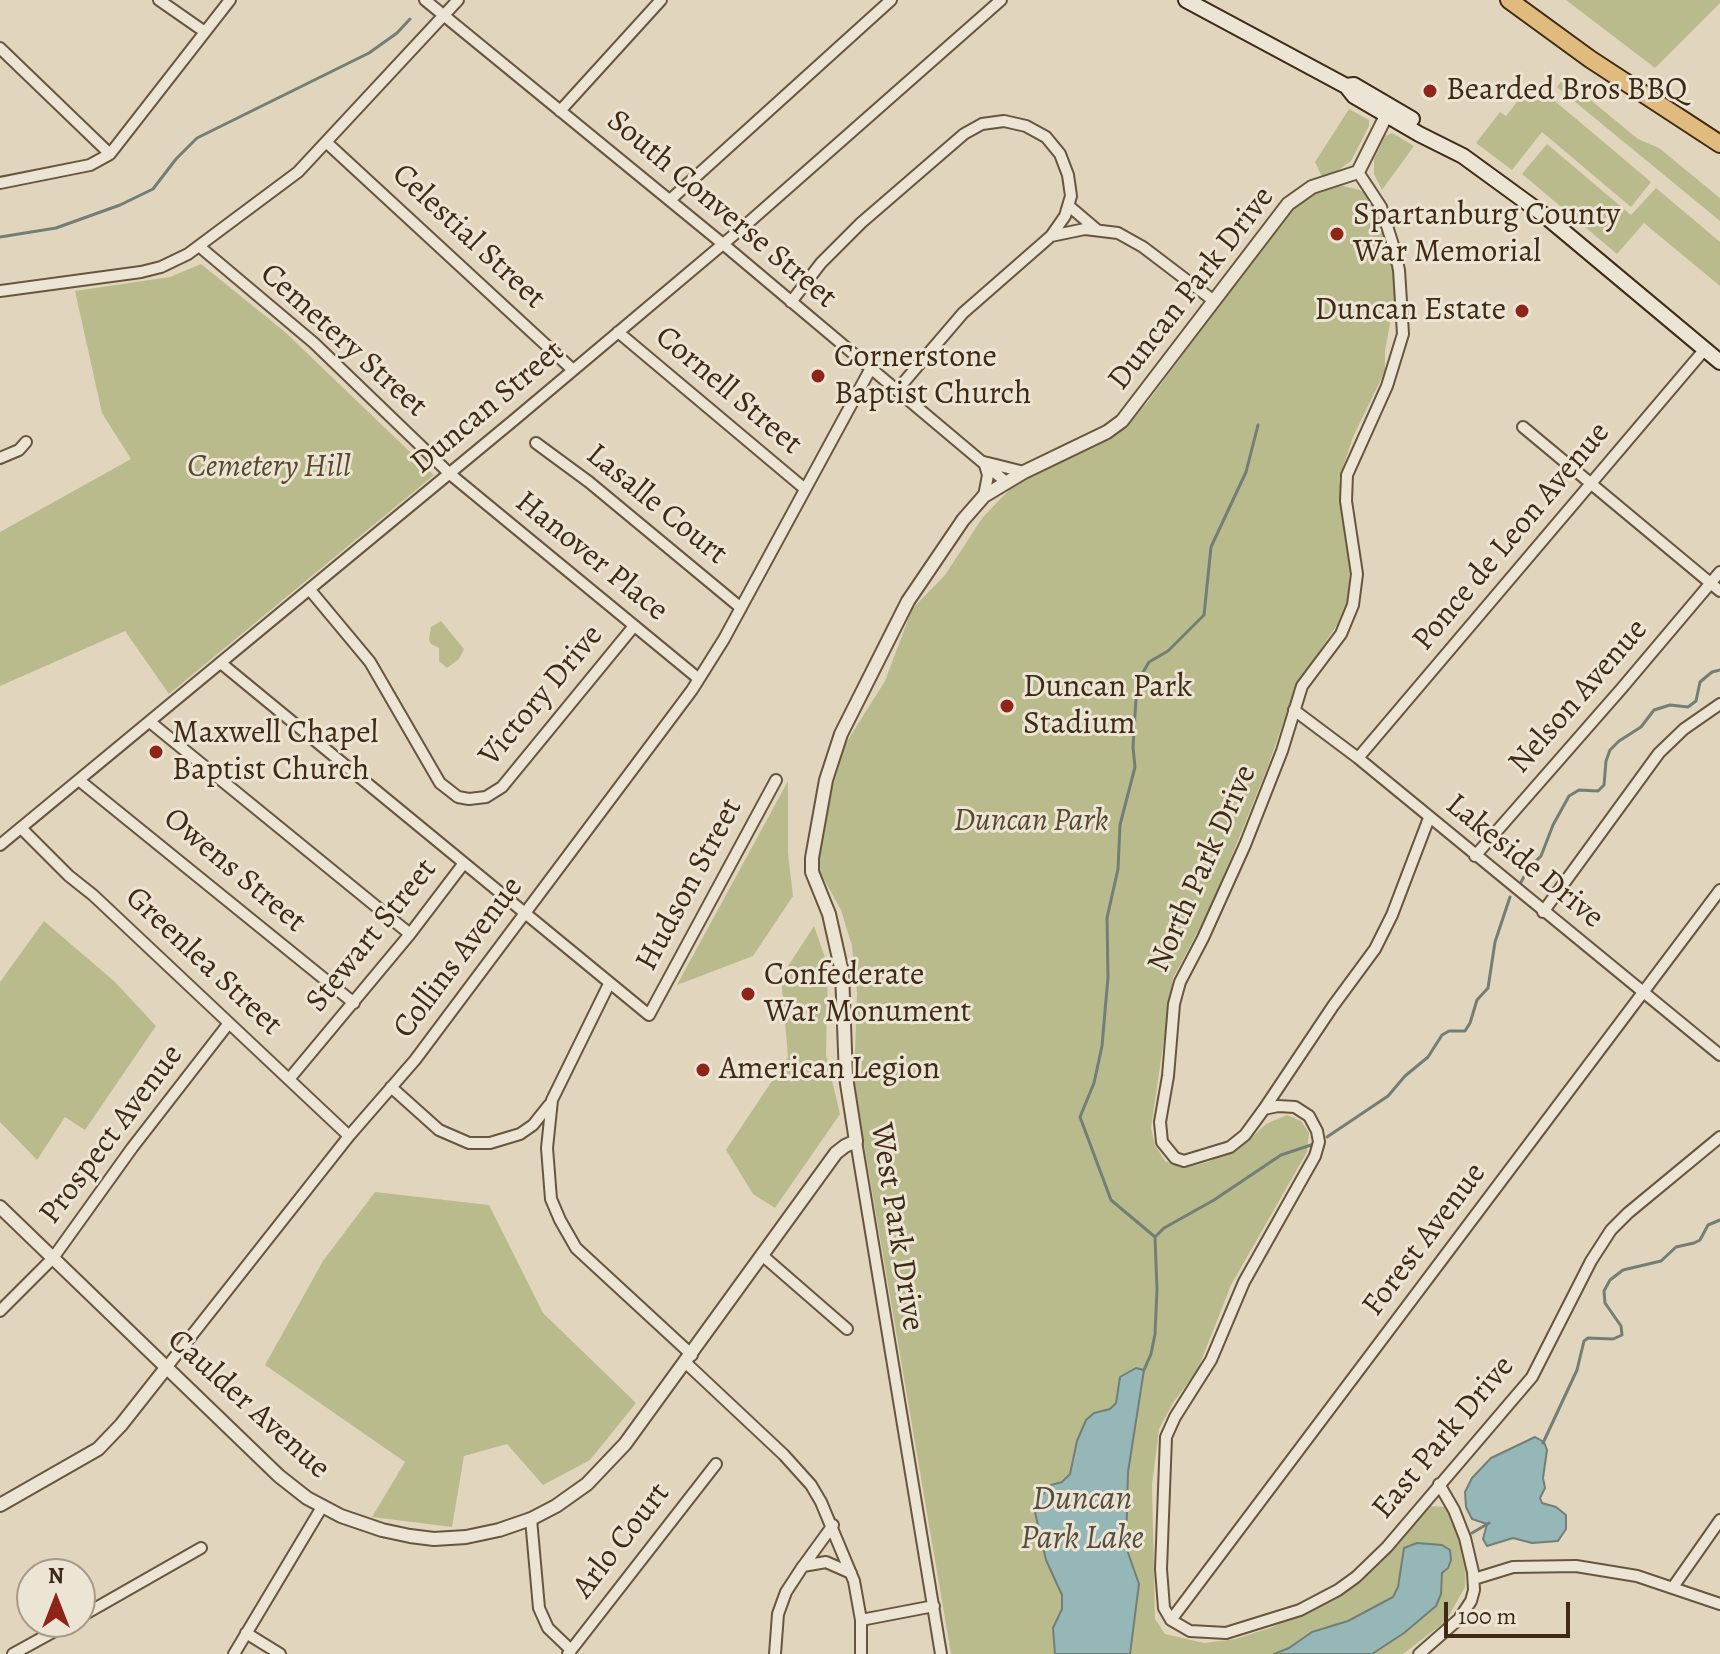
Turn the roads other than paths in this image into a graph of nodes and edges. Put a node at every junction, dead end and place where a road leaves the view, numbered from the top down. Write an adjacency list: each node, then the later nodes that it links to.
1 (159, 0): 11 (street)
2 (230, 0): 11 (street)
3 (425, 0): 10 (street, South Converse Street)
4 (458, 0): 10 (street)
5 (661, 0): 14 (street)
6 (891, 0): 20 (street)
7 (1001, 0): 24 (street, Duncan Street)
8 (1186, 0): 13 (main road)
9 (1509, 0): 15 (highway)
10 (443, 15): 14 (street, South Converse Street); 16 (street)
11 (205, 32): 17 (street)
12 (0, 48): 17 (street)
13 (1389, 110): 18 (street); 30 (main road)
14 (560, 111): 20 (street, South Converse Street)
15 (1717, 137)
16 (326, 142): 25 (street); 33 (street, Celestial Street)
17 (110, 154): 19 (street)
18 (1358, 172): 27 (street, Duncan Park Drive); 55 (street, North Park Drive)
19 (0, 183)
20 (670, 200): 24 (street, South Converse Street)
21 (1069, 206): 22 (street); 23 (street); 28 (street)
22 (1096, 229): 23 (street); 27 (street)
23 (1051, 236): 34 (street)
24 (723, 244): 28 (street, South Converse Street); 29 (street, Duncan Street)
25 (200, 247): 26 (street); 41 (street, Cemetery Street)
26 (0, 291)
27 (1214, 301): 40 (street, Duncan Park Drive)
28 (791, 302): 32 (street, South Converse Street)
29 (618, 332): 33 (street, Duncan Street); 44 (street, Cornell Street)
30 (1705, 349): 31 (main road); 43 (street, Ponce de Leon Avenue)
31 (1720, 362)
32 (871, 368): 34 (street, South Converse Street); 44 (street, Collins Avenue)
33 (573, 370): 41 (street, Duncan Street)
34 (898, 389): 39 (street, South Converse Street)
35 (1523, 427): 43 (street)
36 (26, 442): 38 (street)
37 (536, 443): 50 (street, Lasalle Court)
38 (0, 458)
39 (983, 460): 40 (street, South Converse Street); 42 (street, South Converse Street); 45 (street)
40 (1024, 472): 42 (street, Duncan Park Drive)
41 (450, 474): 48 (street, Duncan Street); 51 (street, Hanover Place)
42 (1006, 482): 45 (street, West Park Drive)
43 (1592, 483): 47 (street); 57 (street, Ponce de Leon Avenue)
44 (805, 489): 50 (street, Collins Avenue)
45 (984, 496): 80 (street, West Park Drive)
46 (1720, 572): 47 (street, Nelson Avenue)
47 (1711, 583): 49 (street); 63 (street, Nelson Avenue)
48 (310, 590): 51 (street, Victory Drive); 52 (street, Duncan Street)
49 (1720, 591)
50 (741, 608): 53 (street, Collins Avenue)
51 (634, 626): 53 (street, Hanover Place)
52 (222, 664): 56 (street, Duncan Street); 64 (street)
53 (699, 679): 67 (street, Collins Avenue)
54 (1720, 704): 66 (street)
55 (1294, 710): 57 (street, Lakeside Drive); 77 (street, North Park Drive)
56 (150, 722): 59 (street, Duncan Street); 68 (street)
57 (1358, 758): 60 (street, Lakeside Drive)
58 (776, 780): 69 (street, Hudson Street)
59 (80, 781): 61 (street, Duncan Street); 71 (street, Owens Street)
60 (1429, 818): 63 (street, Lakeside Drive); 77 (street, North Park Drive)
61 (21, 828): 62 (street, Duncan Street); 72 (street, Greenlea Street)
62 (0, 845)
63 (1475, 856): 66 (street, Lakeside Drive)
64 (464, 863): 67 (street); 68 (street, Stewart Street)
65 (1720, 890): 70 (street, Forest Avenue)
66 (1543, 912): 70 (street, Lakeside Drive)
67 (525, 914): 69 (street); 75 (street, Collins Avenue)
68 (410, 934): 71 (street, Stewart Street)
69 (609, 984): 76 (street)
70 (1643, 992): 73 (street, Lakeside Drive); 104 (street, Forest Avenue)
71 (354, 1003): 74 (street, Stewart Street)
72 (229, 1023): 74 (street, Greenlea Street); 83 (street, Prospect Avenue)
73 (1720, 1055)
74 (290, 1078): 78 (street, Greenlea Street)
75 (391, 1087): 76 (street); 78 (street, Collins Avenue)
76 (552, 1100): 86 (street)
77 (1264, 1109): 104 (street)
78 (349, 1136): 87 (street, Collins Avenue)
79 (1720, 1137): 89 (street, East Park Drive)
80 (856, 1141): 82 (street, Caulder Avenue); 101 (street, West Park Drive)
81 (0, 1207): 83 (street, Caulder Avenue)
82 (763, 1256): 85 (street); 86 (street, Caulder Avenue)
83 (53, 1258): 84 (street, Prospect Avenue); 87 (street, Caulder Avenue)
84 (0, 1311)
85 (847, 1329)
86 (689, 1359): 92 (street, Caulder Avenue); 94 (street)
87 (166, 1368): 90 (street, Collins Avenue); 91 (street, Caulder Avenue)
88 (716, 1464): 107 (street, Arlo Court)
89 (1439, 1484): 98 (street); 104 (street, East Park Drive)
90 (0, 1505)
91 (322, 1507): 92 (street, Caulder Avenue); 105 (street)
92 (531, 1519): 107 (street)
93 (1720, 1520): 99 (street)
94 (833, 1525): 96 (street); 97 (street)
95 (201, 1548): 102 (street)
96 (803, 1566): 97 (street); 111 (street)
97 (851, 1573): 103 (street)
98 (1474, 1579): 99 (street); 114 (street)
99 (1673, 1587): 100 (street)
100 (1720, 1604)
101 (934, 1606): 103 (street); 113 (street, West Park Drive)
102 (96, 1608)
103 (861, 1620): 112 (street)
104 (1171, 1620)
105 (246, 1633): 109 (street); 110 (street)
106 (42, 1638): 108 (street)
107 (570, 1652)
108 (13, 1654)
109 (234, 1654)
110 (280, 1654)
111 (775, 1654)
112 (861, 1654)
113 (941, 1654)
114 (1419, 1654)

